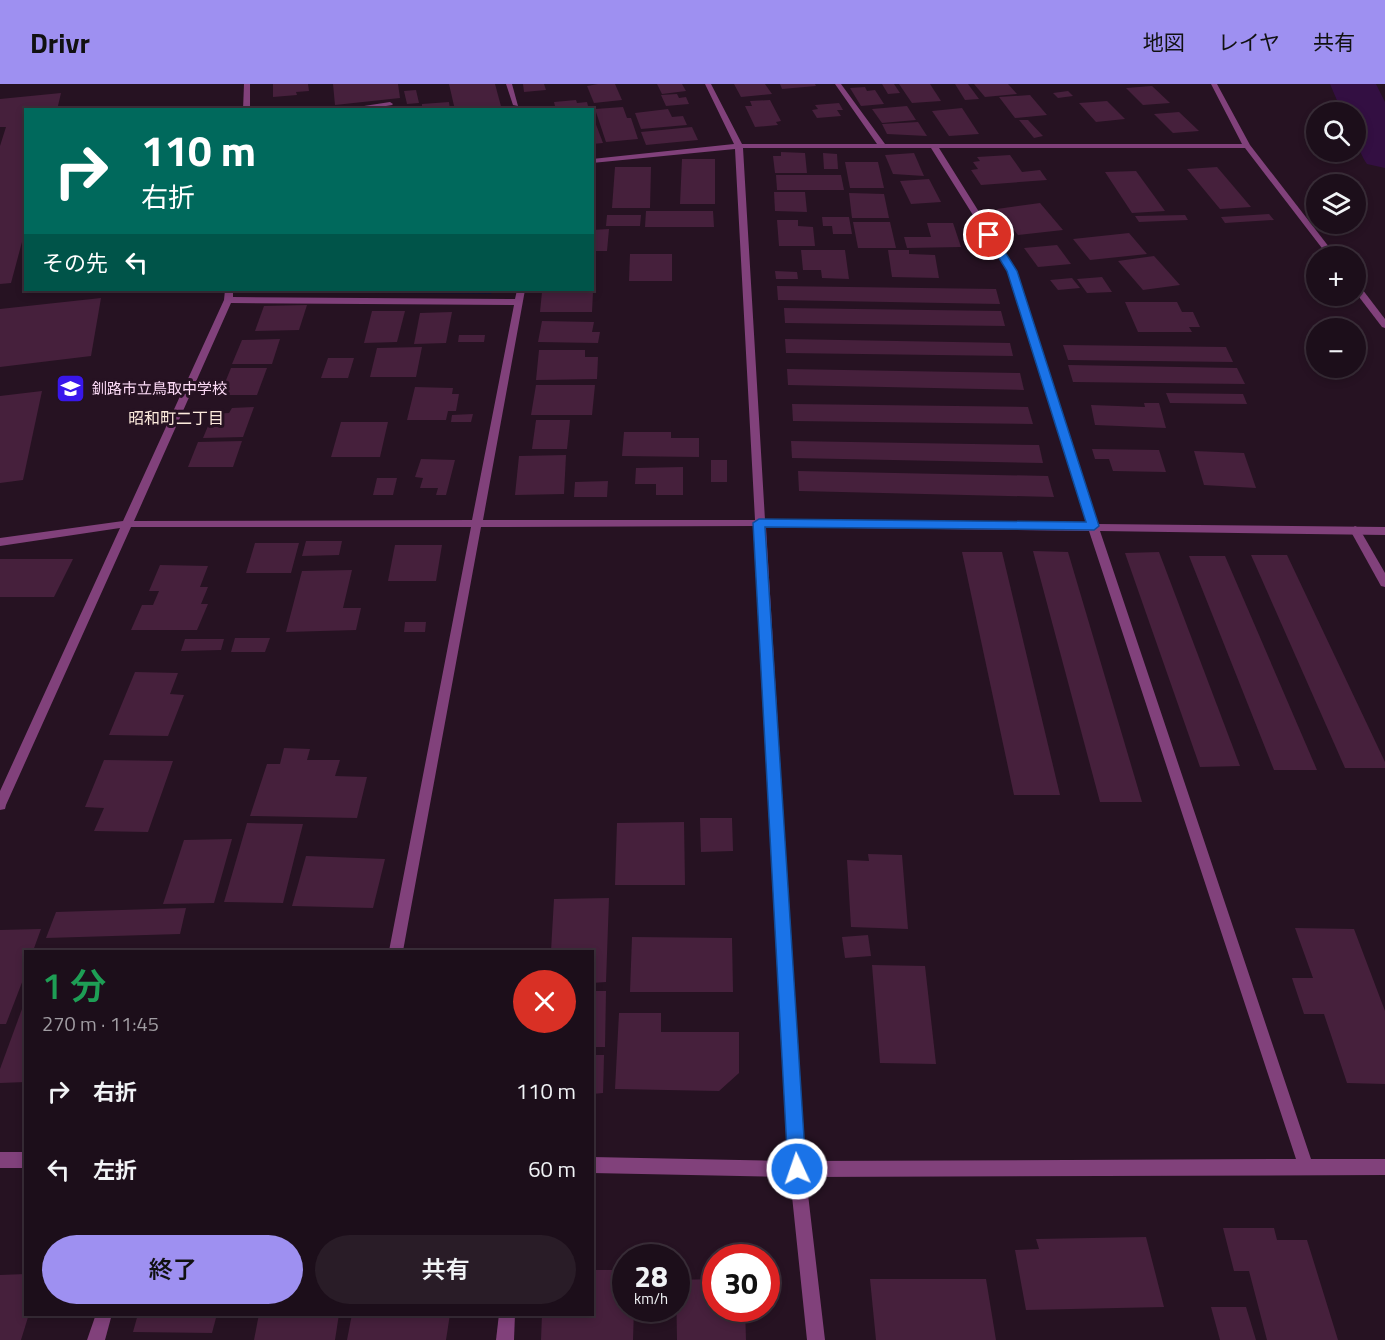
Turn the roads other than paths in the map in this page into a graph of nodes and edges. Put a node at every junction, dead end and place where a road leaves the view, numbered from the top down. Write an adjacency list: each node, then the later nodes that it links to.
1 (247, 84): 9 (street)
2 (509, 84): 8 (street)
3 (708, 84): 13 (street)
4 (839, 84): 5 (street); 12 (street)
5 (843, 84)
6 (1214, 84): 14 (street)
7 (390, 104): 10 (street)
8 (516, 105)
9 (246, 108)
10 (357, 108)
11 (933, 144): 12 (street); 14 (street); 24 (street)
12 (882, 145): 13 (street)
13 (739, 146): 15 (street); 22 (street)
14 (1247, 146): 16 (street)
15 (594, 160)
16 (1324, 246)
17 (228, 295): 18 (street); 23 (street)
18 (520, 296): 21 (street)
19 (1366, 300): 20 (street)
20 (1385, 325)
21 (477, 522): 22 (street); 23 (street); 30 (street)
22 (759, 523): 24 (street); 36 (street)
23 (126, 524): 27 (street); 29 (street)
24 (1094, 526): 25 (street); 34 (street)
25 (1355, 530): 26 (street); 28 (street)
26 (1385, 531)
27 (0, 542)
28 (1385, 583)
29 (0, 805)
30 (396, 950)
31 (0, 1160): 32 (street)
32 (24, 1160)
33 (594, 1165): 36 (street)
34 (1306, 1167): 35 (street); 36 (street)
35 (1385, 1167)
36 (797, 1169): 41 (street)
37 (103, 1316): 39 (street)
38 (507, 1316): 40 (street)
39 (96, 1340)
40 (505, 1340)
41 (816, 1340)

